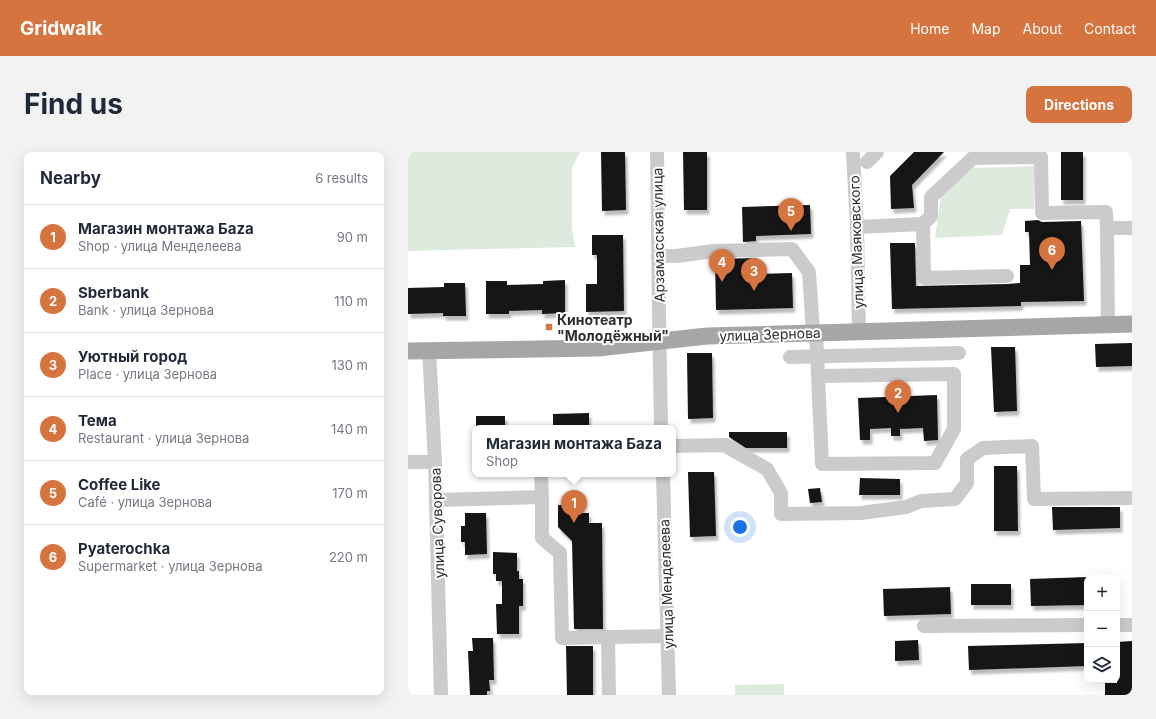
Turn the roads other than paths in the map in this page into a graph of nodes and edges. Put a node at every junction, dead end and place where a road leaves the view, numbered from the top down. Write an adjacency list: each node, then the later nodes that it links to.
1 (657, 152): 7 (street, Арзамасская улица)
2 (853, 152): 4 (street, улица Маяковского)
3 (922, 224): 4 (street); 5 (street); 8 (street)
4 (857, 226): 11 (street, улица Маяковского)
5 (1107, 228): 6 (street); 9 (street)
6 (1132, 228)
7 (658, 256): 12 (street); 13 (street, Арзамасская улица)
8 (1007, 276)
9 (1108, 324): 10 (main road, улица Зернова); 11 (main road, улица Зернова)
10 (1132, 324)
11 (859, 331): 12 (main road, улица Зернова)
12 (814, 333): 13 (main road, улица Зернова); 18 (street)
13 (659, 341): 14 (main road, улица Зернова); 20 (street)
14 (429, 350): 15 (main road, улица Зернова); 23 (street, улица Суворова)
15 (408, 351)
16 (959, 353): 18 (street)
17 (790, 357): 18 (street)
18 (817, 357): 19 (street)
19 (818, 376): 19 (street)
20 (661, 425)
21 (676, 446): 27 (street)
22 (408, 462): 23 (street)
23 (435, 462): 28 (street, улица Суворова)
24 (541, 477): 26 (street)
25 (662, 477): 33 (street, улица Менделеева)
26 (542, 497): 28 (street); 34 (street)
27 (1132, 498)
28 (436, 500): 35 (street, улица Суворова)
29 (1084, 625): 32 (street)
30 (1120, 625): 31 (street)
31 (1132, 625)
32 (924, 626)
33 (667, 636): 34 (street); 37 (street, улица Менделеева)
34 (608, 637): 36 (street)
35 (441, 695)
36 (609, 695)
37 (669, 695)

